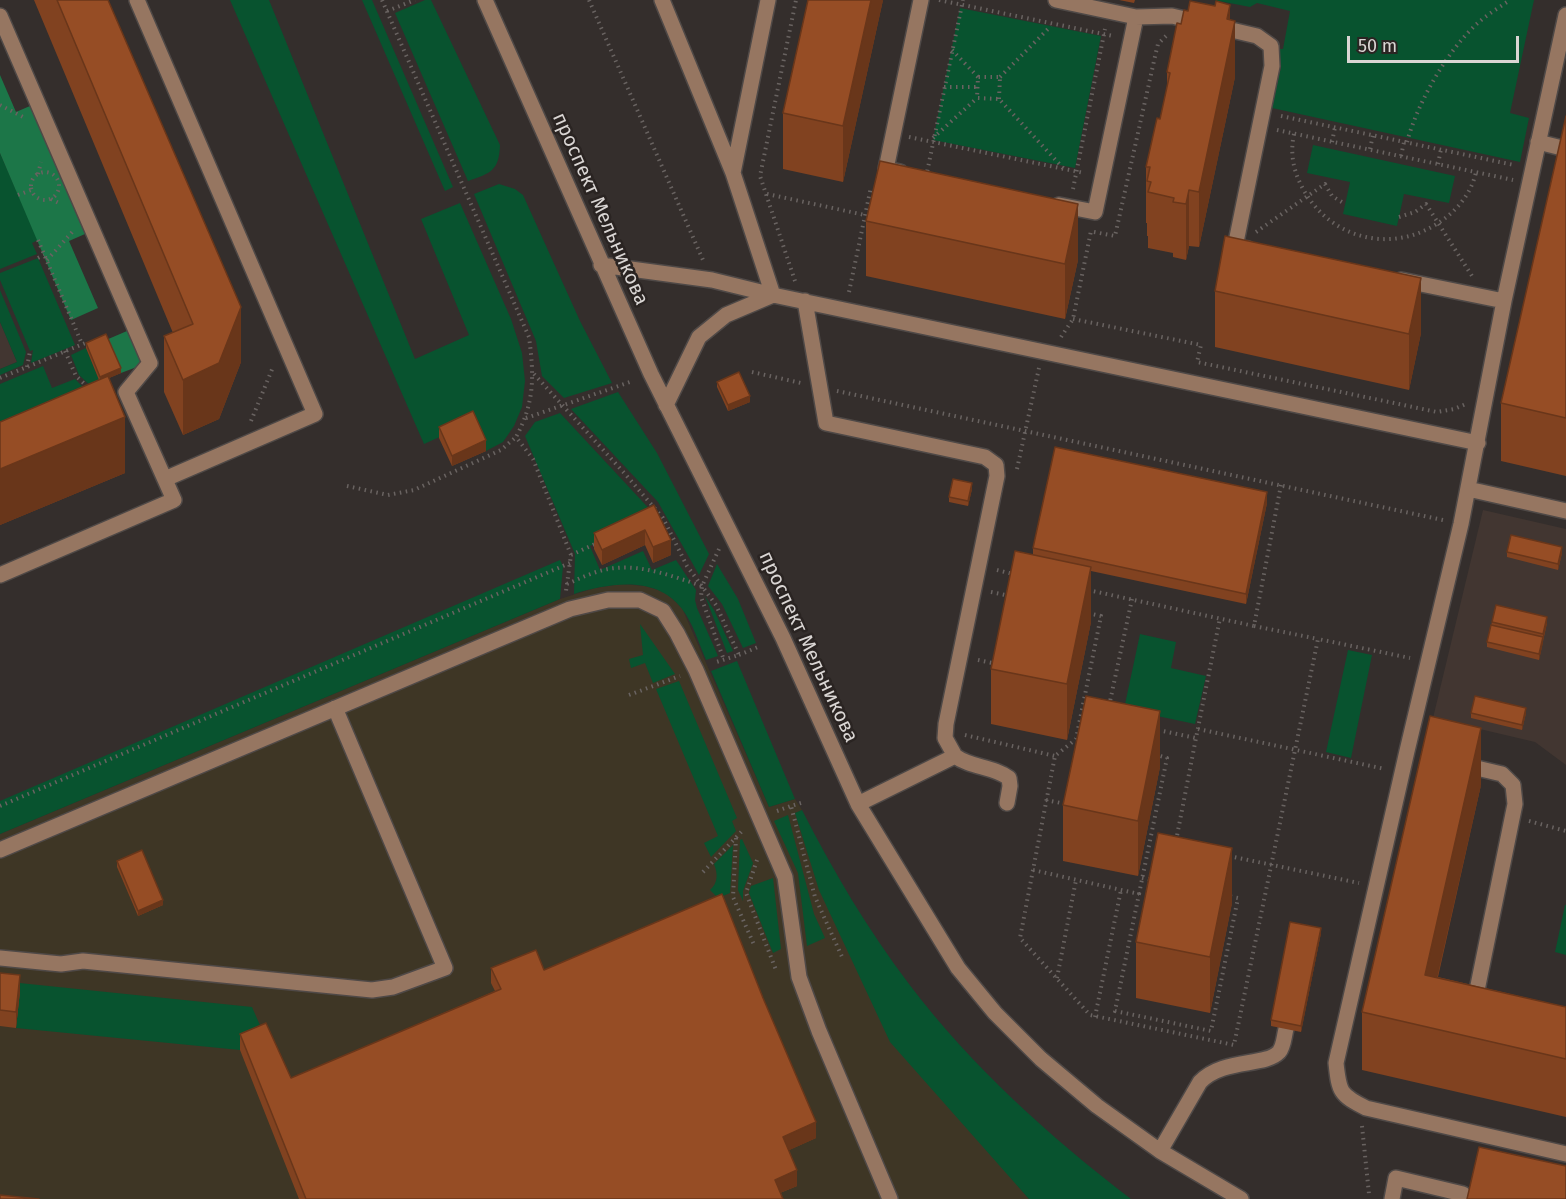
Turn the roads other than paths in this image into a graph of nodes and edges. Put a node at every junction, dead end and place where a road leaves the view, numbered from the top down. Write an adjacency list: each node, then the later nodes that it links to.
1 (136, 0): 25 (street)
2 (485, 0): 16 (street, проспект Мельникова)
3 (662, 0): 12 (street)
4 (768, 0): 12 (street)
5 (921, 0): 13 (street)
6 (1056, 0): 9 (street)
7 (1566, 15): 10 (street)
8 (0, 16): 21 (street)
9 (1136, 17): 14 (street); 15 (street)
10 (1538, 142): 11 (street); 20 (street)
11 (1566, 149)
12 (733, 173): 18 (street)
13 (926, 177)
14 (1047, 203)
15 (1262, 252)
16 (601, 265): 18 (street); 23 (street, проспект Мельникова)
17 (1382, 276): 20 (street)
18 (773, 295): 19 (street); 23 (street)
19 (806, 301): 24 (street); 30 (street)
20 (1504, 301): 24 (street)
21 (126, 392): 22 (street); 25 (street)
22 (102, 402)
23 (666, 405): 33 (street, проспект Мельникова)
24 (1478, 443): 26 (street)
25 (165, 479): 28 (street)
26 (1468, 489): 27 (street); 39 (street)
27 (1566, 511)
28 (0, 575)
29 (335, 708): 34 (street); 35 (street); 41 (street)
30 (955, 756): 32 (street); 33 (street)
31 (1449, 761): 36 (street)
32 (1007, 803)
33 (858, 804): 38 (street, проспект Мельникова)
34 (0, 850)
35 (0, 958)
36 (1485, 1011)
37 (1286, 1029): 38 (street)
38 (1160, 1151): 42 (street, проспект Мельникова)
39 (1566, 1154)
40 (1463, 1194): 43 (street)
41 (890, 1199)
42 (1241, 1199)
43 (1392, 1199)

